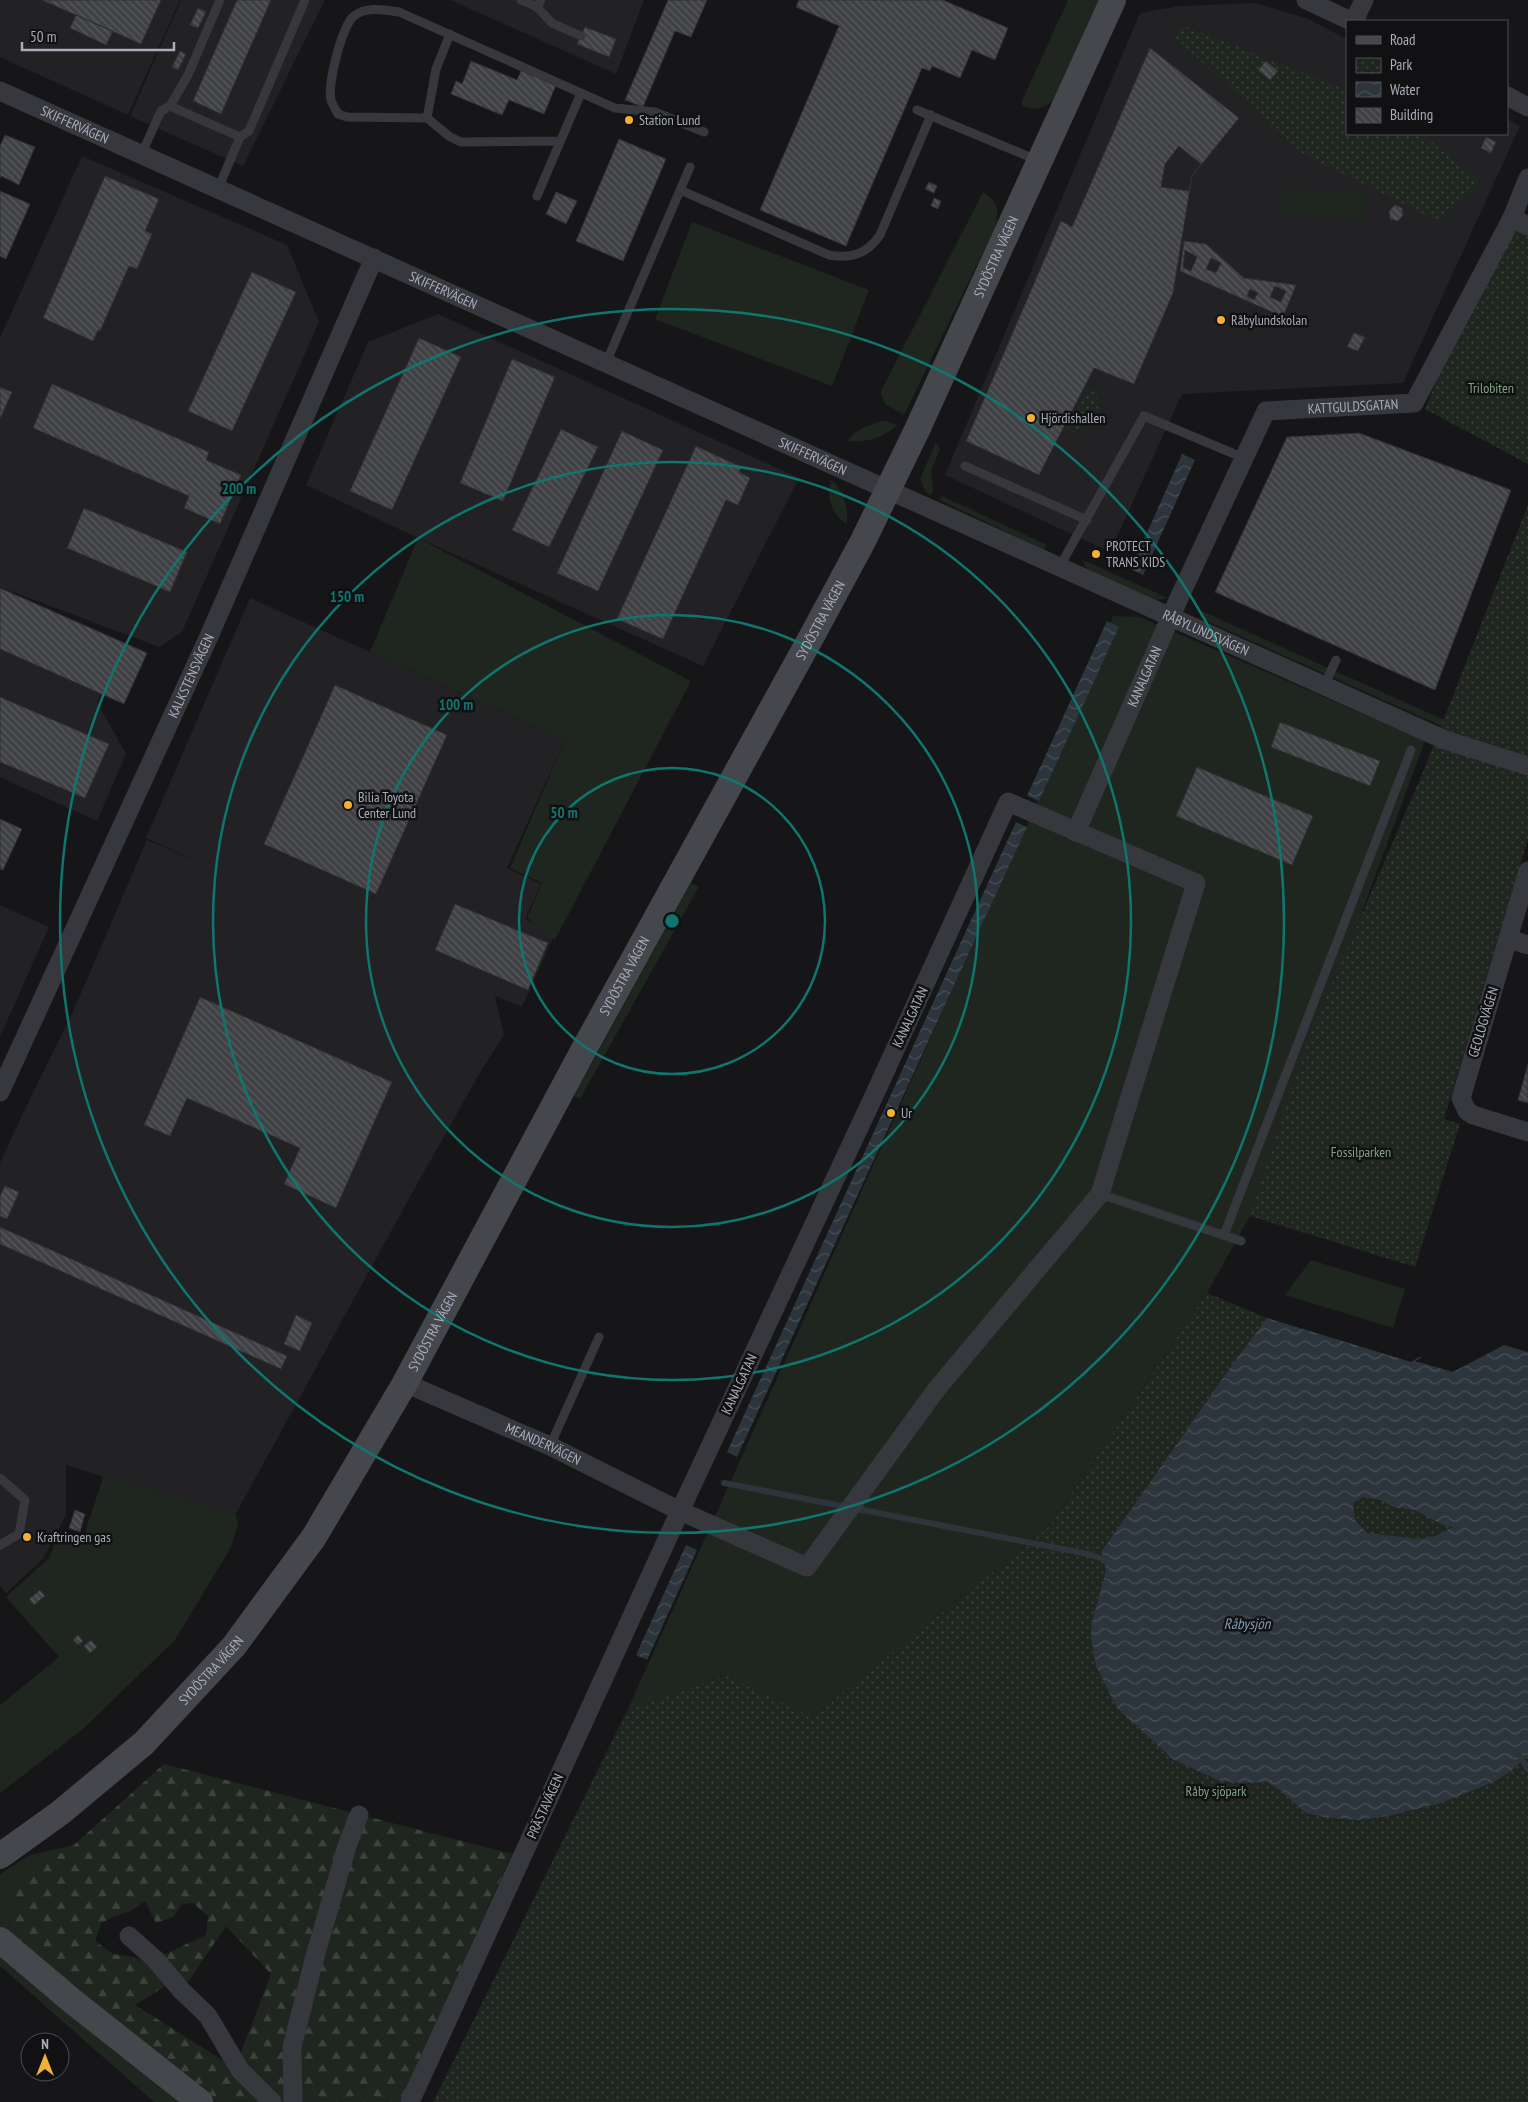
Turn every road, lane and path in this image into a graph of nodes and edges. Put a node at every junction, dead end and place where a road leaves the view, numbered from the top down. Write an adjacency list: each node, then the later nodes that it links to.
1 (220, 0): 15 (lane)
2 (306, 0): 21 (lane)
3 (521, 0): 7 (lane)
4 (1113, 0): 24 (main road, SYDÖSTRA VÄGEN)
5 (1306, 0): 8 (street)
6 (1364, 0): 9 (street)
7 (539, 4): 11 (lane)
8 (1350, 20)
9 (1353, 20)
10 (450, 34): 13 (lane); 19 (lane); 19 (lane)
11 (581, 36)
12 (0, 91): 23 (street, SKIFFERVÄGEN)
13 (581, 93): 20 (lane); 22 (lane)
14 (1508, 97): 16 (street)
15 (170, 106): 21 (lane); 23 (lane)
16 (1528, 107)
17 (917, 110): 18 (lane)
18 (931, 115): 24 (lane); 28 (lane)
19 (427, 118): 22 (lane)
20 (704, 132)
21 (240, 137): 27 (lane)
22 (560, 141): 29 (lane)
23 (141, 155): 27 (street, SKIFFERVÄGEN)
24 (1040, 161): 35 (main road, SYDÖSTRA VÄGEN)
25 (690, 167): 28 (lane)
26 (1528, 178): 30 (street, KATTGULDSGATAN)
27 (218, 189): 31 (street, SKIFFERVÄGEN)
28 (680, 190): 32 (lane)
29 (537, 196)
30 (1520, 222): 33 (street, KATTGULDSGATAN)
31 (374, 258): 32 (street, SKIFFERVÄGEN); 47 (street, KALKSTENSVÄGEN)
32 (606, 362): 35 (street, SKIFFERVÄGEN)
33 (1244, 458): 36 (lane); 38 (street, KATTGULDSGATAN)
34 (965, 466): 36 (lane)
35 (889, 489): 37 (street, RÅBYLUNDSVÄGEN); 53 (main road, SYDÖSTRA VÄGEN)
36 (1087, 520): 37 (lane)
37 (1060, 566): 38 (street, RÅBYLUNDSVÄGEN)
38 (1172, 617): 40 (street, RÅBYLUNDSVÄGEN); 43 (street, KANALGATAN)
39 (1336, 660): 40 (lane)
40 (1324, 686): 42 (street, RÅBYLUNDSVÄGEN)
41 (1411, 750): 50 (lane)
42 (1528, 766)
43 (1076, 832): 49 (street); 56 (street, KANALGATAN)
44 (1528, 871): 45 (street, GEOLOGVÄGEN)
45 (1508, 939): 46 (street); 48 (street, GEOLOGVÄGEN)
46 (1528, 945)
47 (0, 1092)
48 (1528, 1132)
49 (1100, 1194): 50 (lane); 56 (street, MEANDERVÄGEN)
50 (1224, 1235): 51 (lane)
51 (1241, 1241)
52 (599, 1337): 54 (lane)
53 (405, 1383): 54 (street, MEANDERVÄGEN); 59 (main road, SYDÖSTRA VÄGEN)
54 (550, 1446): 56 (street, MEANDERVÄGEN)
55 (0, 1478): 57 (lane)
56 (680, 1510): 65 (street, PRÄSTAVÄGEN)
57 (0, 1545)
58 (359, 1815): 64 (street)
59 (0, 1856)
60 (128, 1936): 63 (street)
61 (0, 1940): 62 (main road)
62 (200, 2102)
63 (272, 2102)
64 (293, 2102)
65 (410, 2102)

